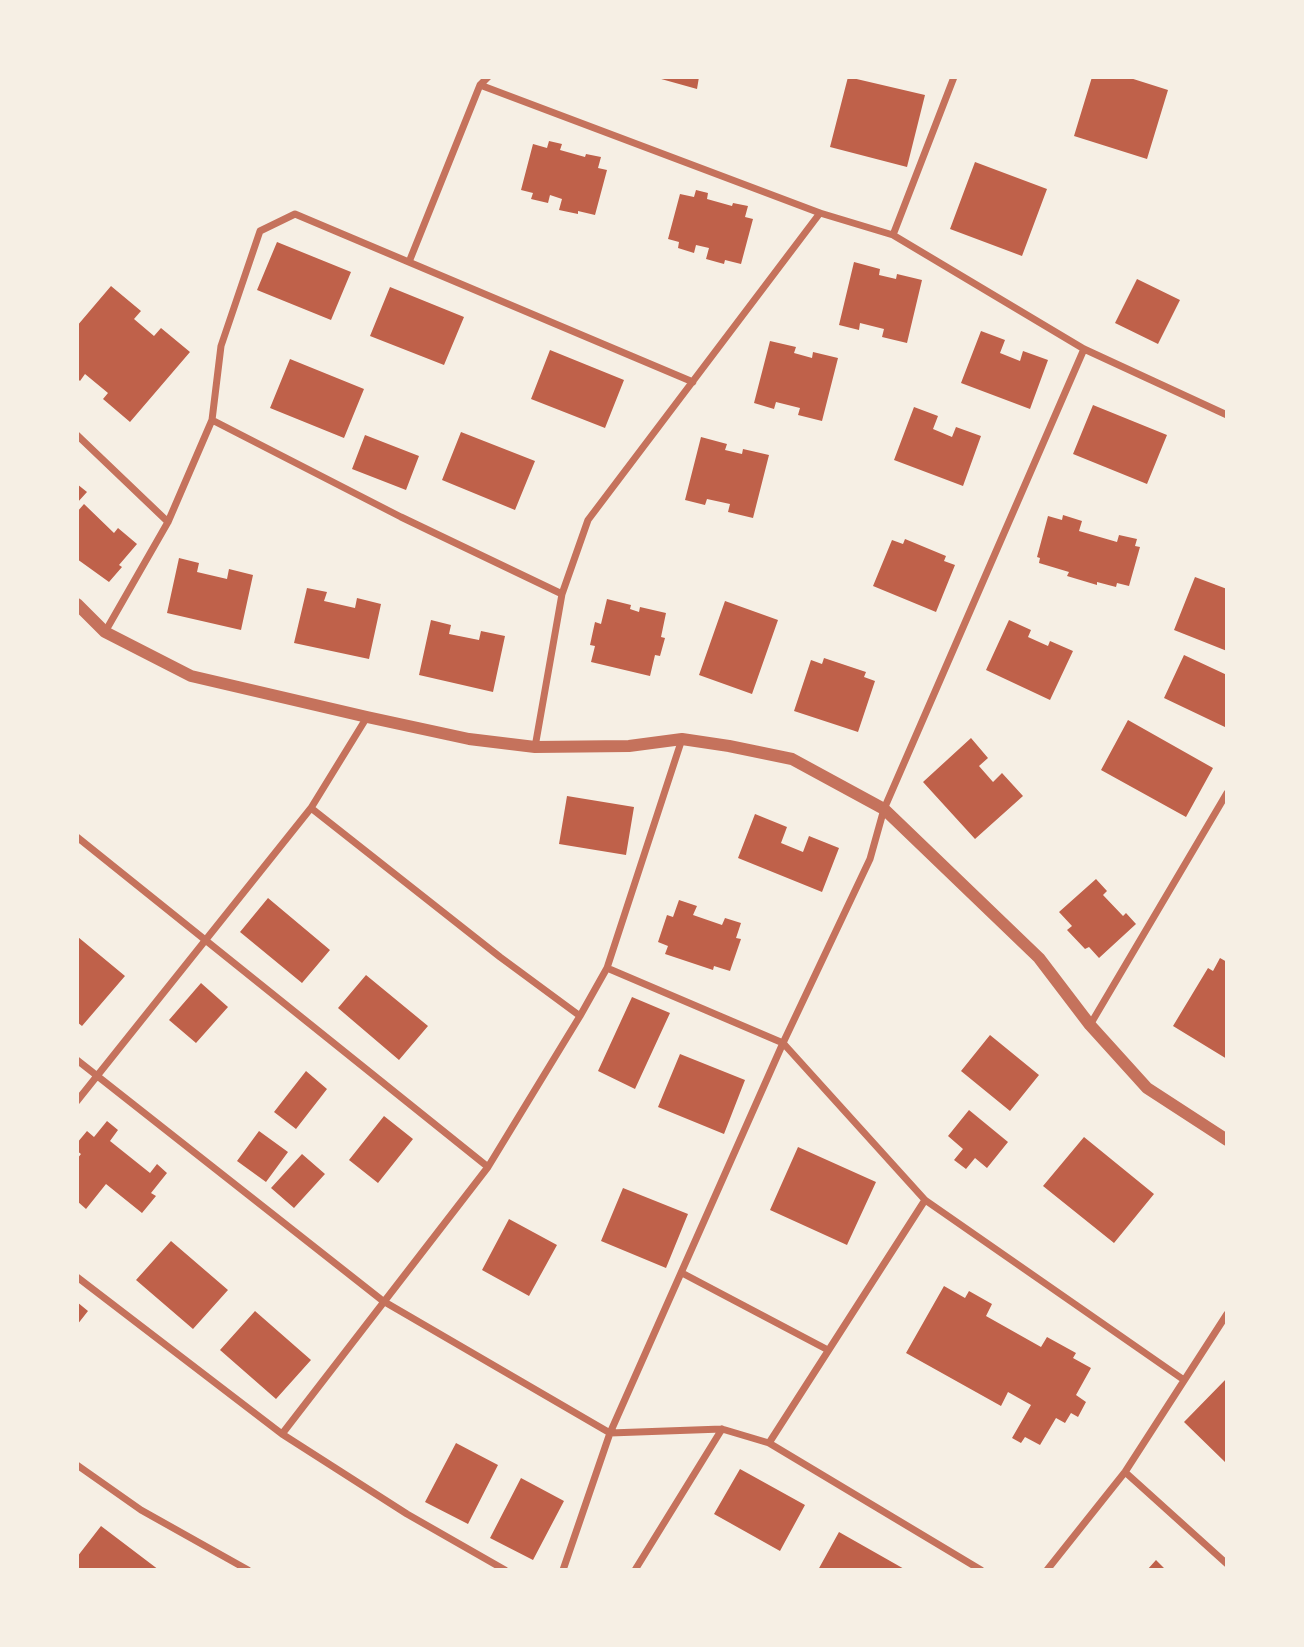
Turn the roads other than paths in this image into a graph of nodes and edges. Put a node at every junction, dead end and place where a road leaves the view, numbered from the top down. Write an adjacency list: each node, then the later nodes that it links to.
1 (488, 77): 3 (street)
2 (954, 77): 5 (street)
3 (480, 85): 4 (street); 6 (street)
4 (820, 213): 5 (street); 8 (street)
5 (893, 235): 7 (street)
6 (409, 262): 8 (street); 10 (street)
7 (1084, 349): 9 (street); 21 (street)
8 (693, 382): 13 (street)
9 (1227, 415)
10 (212, 420): 12 (street); 13 (street)
11 (77, 435): 12 (street)
12 (168, 522): 15 (street)
13 (562, 594): 18 (street)
14 (77, 604): 15 (street)
15 (105, 632): 16 (street)
16 (367, 717): 18 (street); 20 (street)
17 (682, 739): 18 (street); 21 (street); 24 (street)
18 (535, 747)
19 (1227, 793): 26 (street)
20 (311, 808): 23 (street); 25 (street)
21 (884, 809): 26 (street); 27 (street)
22 (77, 837): 23 (street)
23 (206, 939): 29 (street); 32 (street)
24 (607, 968): 25 (street); 27 (street)
25 (580, 1016): 32 (street)
26 (1090, 1025): 31 (street)
27 (783, 1042): 33 (street); 34 (street)
28 (77, 1060): 29 (street)
29 (97, 1077): 30 (street); 36 (street)
30 (77, 1101)
31 (1227, 1140)
32 (488, 1167): 36 (street)
33 (925, 1200): 38 (street); 39 (street)
34 (682, 1273): 38 (street); 41 (street)
35 (77, 1277): 42 (street)
36 (383, 1301): 41 (street); 42 (street)
37 (1227, 1314): 39 (street)
38 (828, 1350): 43 (street)
39 (1184, 1380): 45 (street)
40 (722, 1430): 41 (street); 43 (street); 50 (street)
41 (610, 1433): 49 (street)
42 (282, 1434): 48 (street)
43 (769, 1443): 51 (street)
44 (77, 1465): 47 (street)
45 (1125, 1472): 46 (street); 52 (street)
46 (1227, 1564)
47 (248, 1570)
48 (505, 1570)
49 (563, 1570)
50 (635, 1570)
51 (981, 1570)
52 (1047, 1570)

